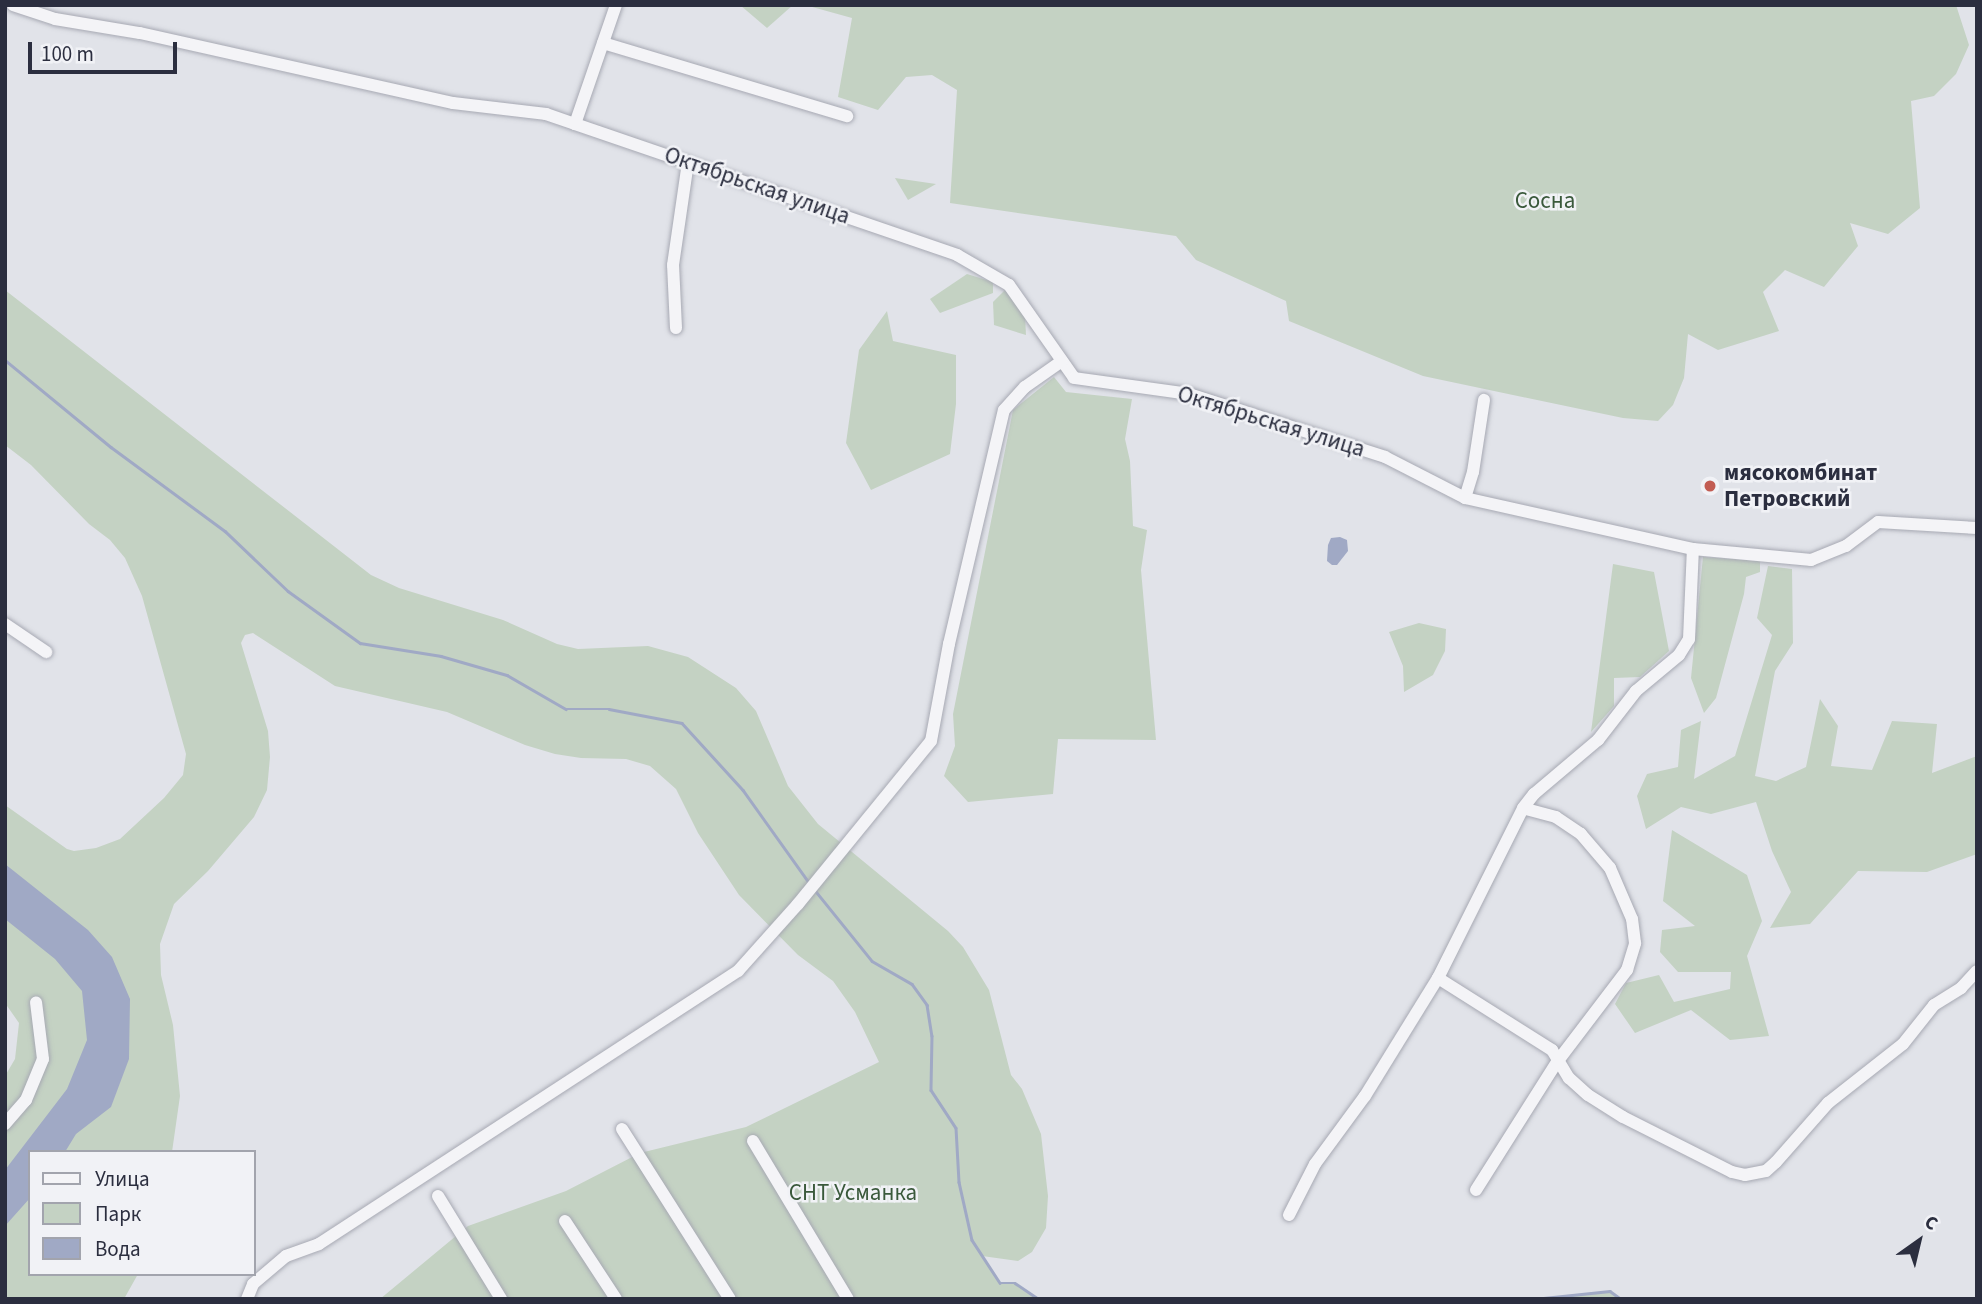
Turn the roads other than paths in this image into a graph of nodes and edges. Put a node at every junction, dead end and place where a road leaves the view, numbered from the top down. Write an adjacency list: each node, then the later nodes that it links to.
1 (13, 5): 5 (street, Октябрьская улица)
2 (616, 5): 3 (street)
3 (603, 43): 4 (street); 5 (street)
4 (847, 116)
5 (575, 124): 6 (street, Октябрьская улица)
6 (688, 162): 7 (street); 8 (street, Октябрьская улица)
7 (677, 328)
8 (1062, 361): 10 (street, Октябрьская улица); 27 (street)
9 (1484, 400): 10 (street)
10 (1465, 498): 12 (street, Октябрьская улица)
11 (1977, 528): 12 (street, Октябрьская улица)
12 (1693, 549): 15 (street)
13 (5, 624): 14 (street)
14 (46, 652)
15 (1523, 808): 17 (street); 19 (street)
16 (1977, 971): 19 (street)
17 (1438, 978): 19 (street); 25 (street)
18 (36, 1002): 20 (street)
19 (1557, 1062): 23 (street)
20 (5, 1124)
21 (622, 1129): 30 (street)
22 (753, 1141): 31 (street)
23 (1476, 1191)
24 (438, 1196): 28 (street)
25 (1289, 1215)
26 (565, 1221): 29 (street)
27 (247, 1299)
28 (501, 1299)
29 (615, 1299)
30 (730, 1299)
31 (848, 1299)

